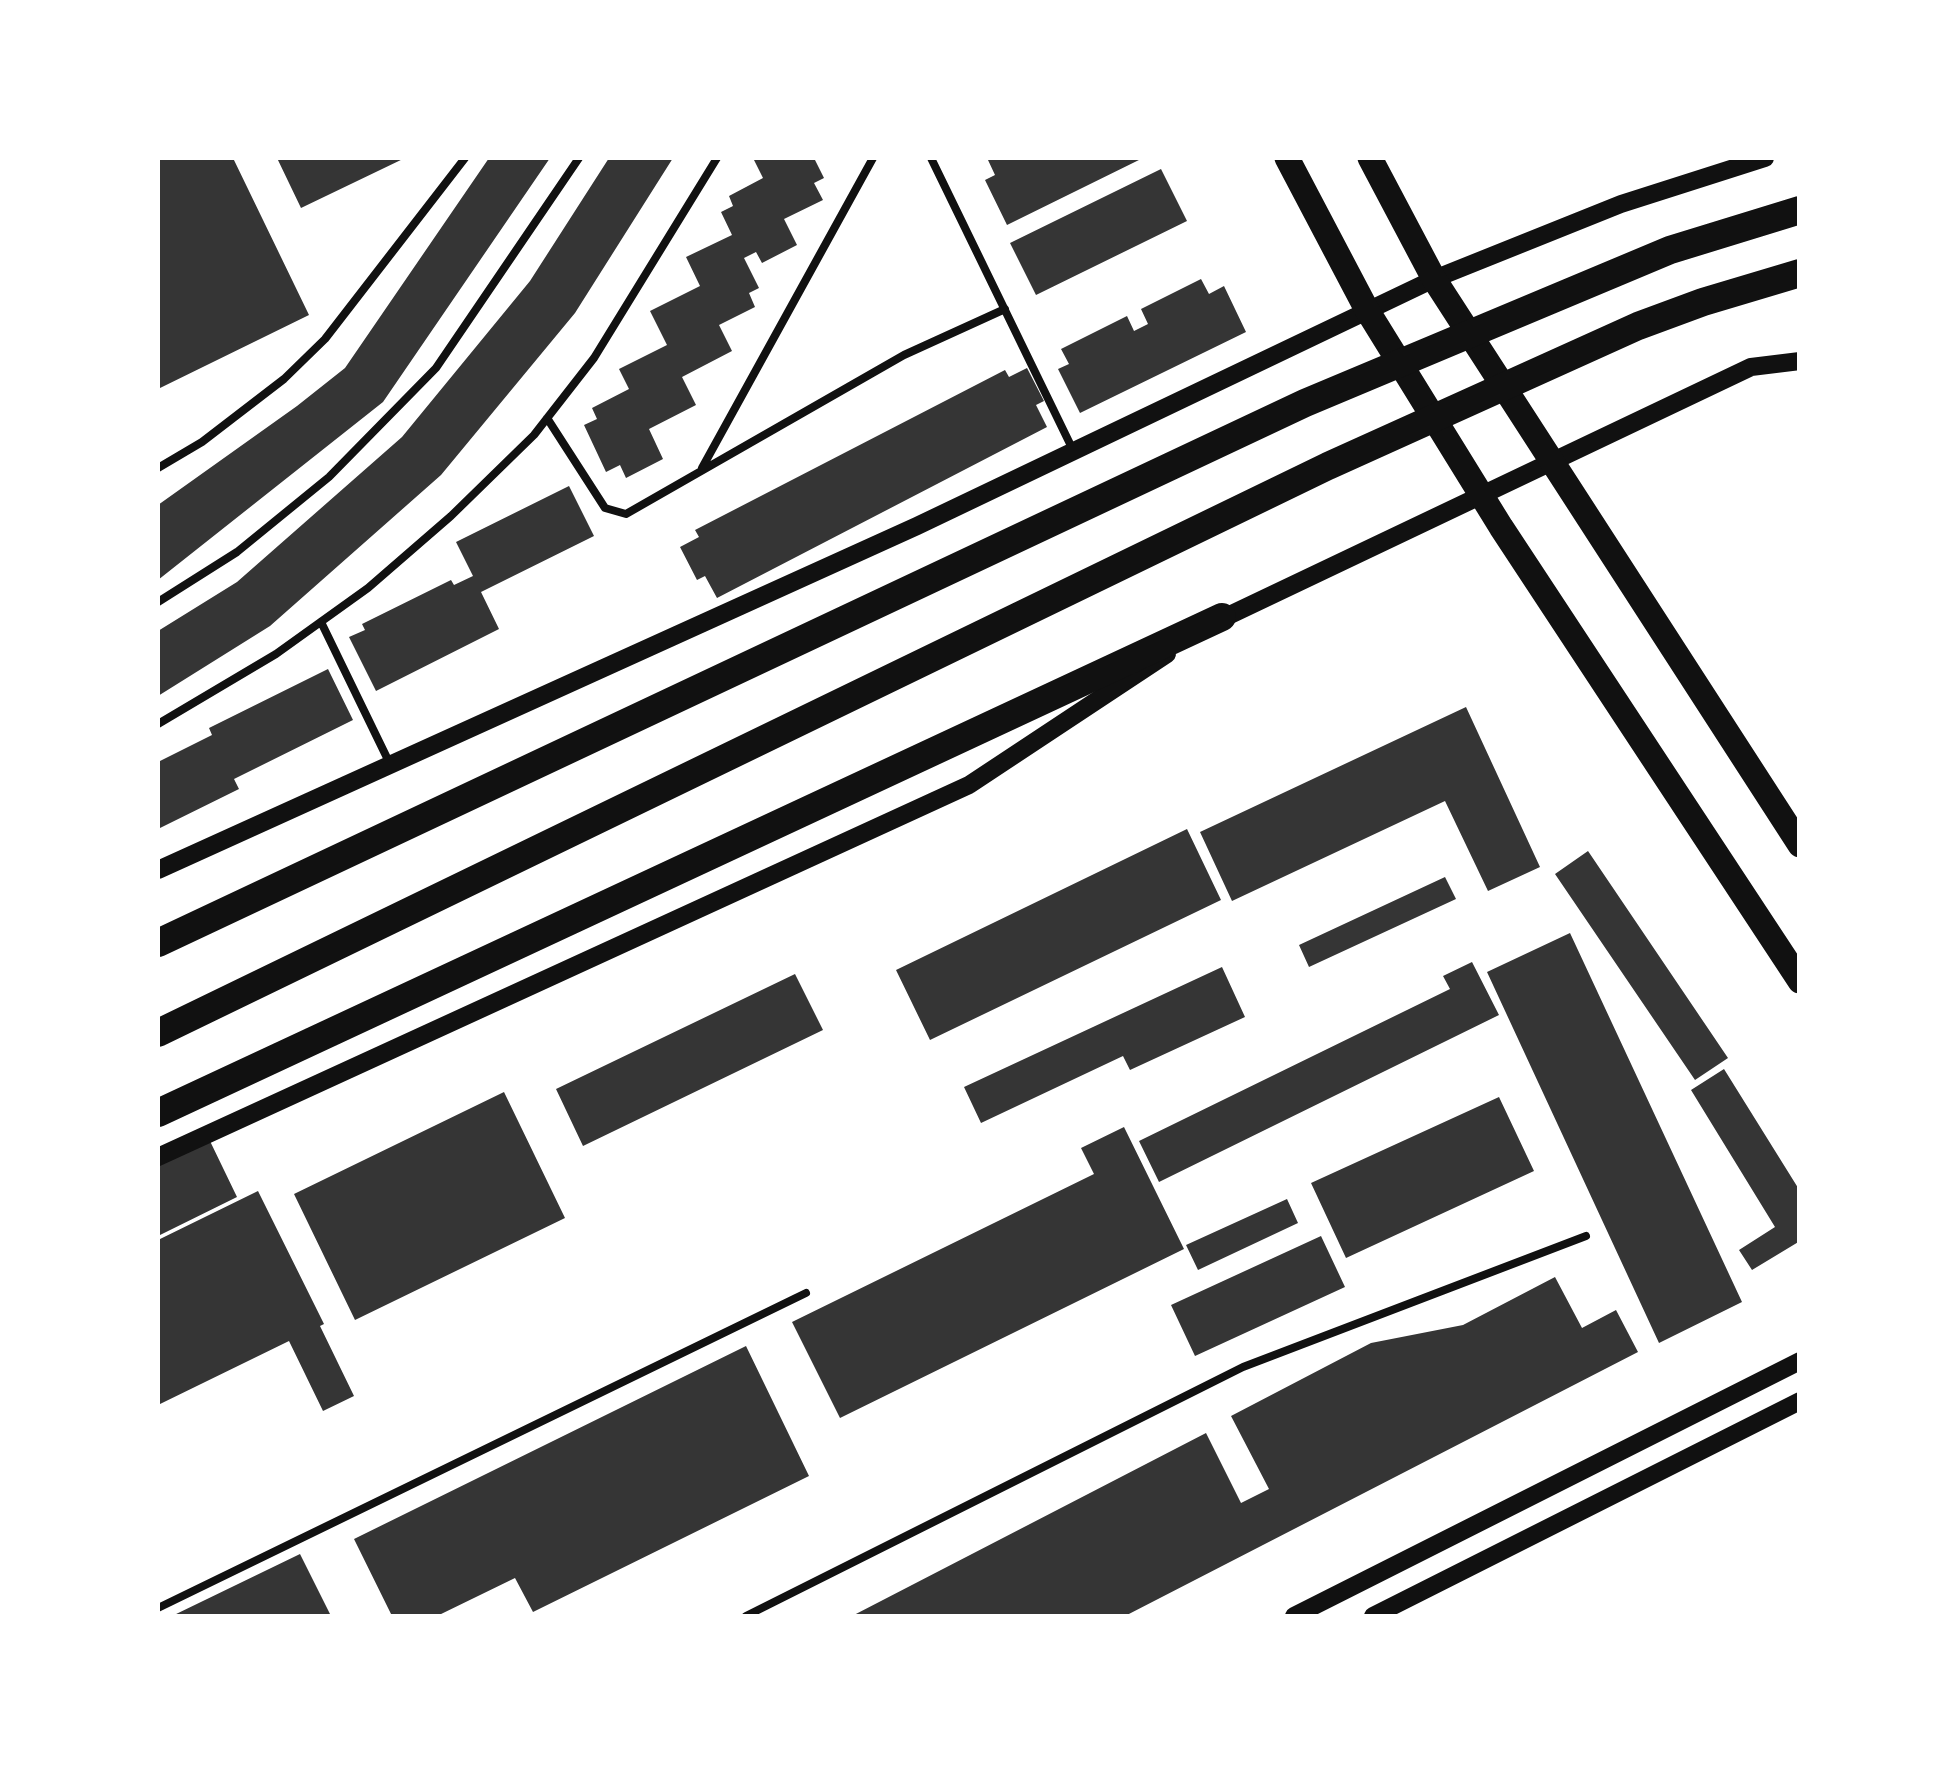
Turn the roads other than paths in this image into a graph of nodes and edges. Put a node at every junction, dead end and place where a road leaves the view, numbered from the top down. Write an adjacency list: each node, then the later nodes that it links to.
1 (465, 158): 18 (lane)
2 (579, 158): 21 (lane)
3 (717, 158): 15 (lane)
4 (873, 158): 19 (lane)
5 (932, 158): 12 (lane)
6 (1286, 158): 13 (main road)
7 (1370, 158): 11 (main road)
8 (1765, 158): 11 (street)
9 (1800, 210): 28 (highway)
10 (1800, 273): 30 (highway)
11 (1434, 279): 13 (street); 17 (main road)
12 (1005, 309): 16 (lane); 19 (lane)
13 (1367, 310): 16 (street); 20 (main road)
14 (1800, 361): 17 (street)
15 (547, 418): 19 (lane); 23 (lane)
16 (1074, 451): 25 (street)
17 (1550, 461): 20 (street); 26 (main road)
18 (158, 468)
19 (700, 472)
20 (1483, 496): 22 (street); 29 (main road)
21 (158, 602)
22 (1222, 618): 31 (highway); 32 (street)
23 (320, 622): 24 (lane); 25 (lane)
24 (158, 724)
25 (390, 764): 27 (street)
26 (1800, 846)
27 (158, 870)
28 (158, 943)
29 (1800, 981)
30 (158, 1033)
31 (158, 1113)
32 (158, 1156)
33 (1586, 1236): 38 (lane)
34 (806, 1293): 37 (lane)
35 (1800, 1361): 39 (street)
36 (1800, 1401): 40 (street)
37 (158, 1608)
38 (746, 1616)
39 (1294, 1616)
40 (1374, 1616)

